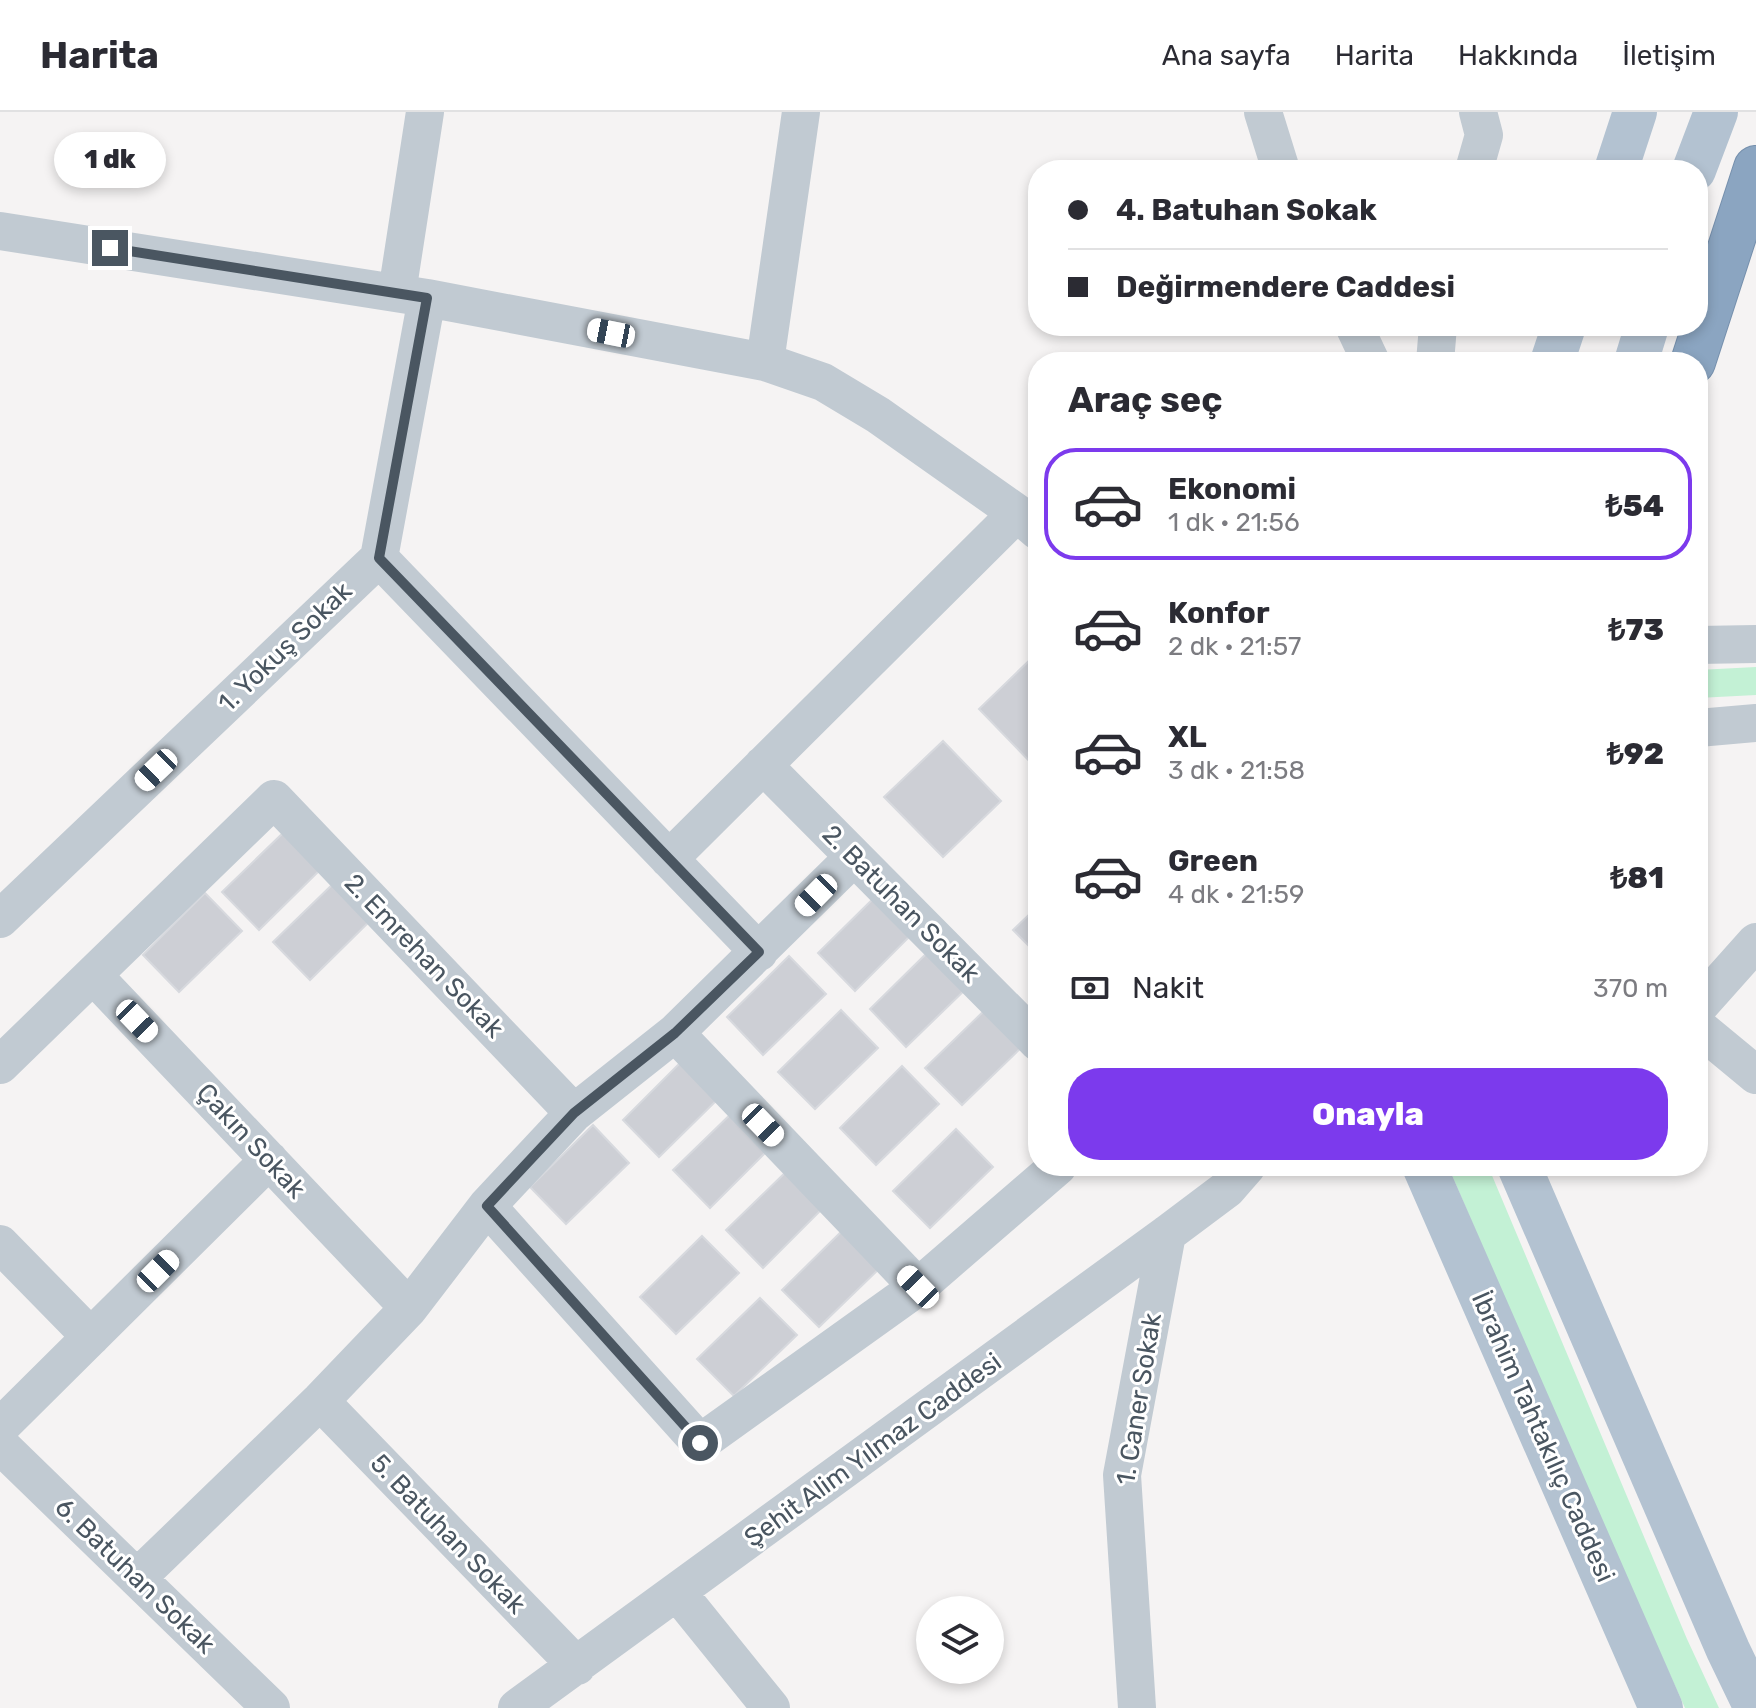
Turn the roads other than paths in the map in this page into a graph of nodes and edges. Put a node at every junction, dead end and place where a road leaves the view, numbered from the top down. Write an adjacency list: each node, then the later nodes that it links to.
1 (425, 112): 13 (street)
2 (801, 112): 15 (street)
3 (1263, 112): 7 (street)
4 (1478, 112): 8 (street)
5 (1635, 112): 9 (main road)
6 (1716, 112): 10 (main road)
7 (1278, 160)
8 (1477, 160)
9 (1619, 160)
10 (1698, 160)
11 (1756, 168): 14 (highway)
12 (0, 231): 13 (street)
13 (412, 296): 15 (street); 17 (street)
14 (1708, 316)
15 (765, 362): 16 (street)
16 (1027, 522): 22 (street)
17 (379, 558): 24 (street); 25 (street, 1. Yokuş Sokak)
18 (1756, 644): 19 (street)
19 (1708, 645)
20 (1756, 723): 21 (street)
21 (1708, 727)
22 (763, 765): 23 (street, 2. Batuhan Sokak); 24 (street)
23 (854, 857): 27 (street); 30 (street, 2. Batuhan Sokak)
24 (669, 859): 27 (street)
25 (0, 919)
26 (1756, 942): 29 (street)
27 (759, 952): 31 (street)
28 (93, 975): 33 (street); 35 (street, 2. Emrehan Sokak); 36 (street, Çakın Sokak)
29 (1708, 996)
30 (1028, 1032)
31 (675, 1033): 35 (street); 44 (street)
32 (1708, 1035): 34 (street)
33 (0, 1065)
34 (1756, 1075)
35 (574, 1113): 41 (street)
36 (269, 1160): 45 (street, Çakın Sokak); 46 (street)
37 (1046, 1176): 44 (street)
38 (1235, 1176): 42 (street, Şehit Alim Yılmaz Caddesi)
39 (1428, 1176): 57 (main road, İbrahim Tahtakılıç Caddesi)
40 (1523, 1176): 58 (main road)
41 (487, 1206): 44 (street); 45 (street)
42 (1167, 1234): 51 (street, Şehit Alim Yılmaz Caddesi); 53 (street, 1. Caner Sokak)
43 (0, 1244): 46 (street)
44 (918, 1287)
45 (409, 1308): 47 (street)
46 (91, 1337): 48 (street)
47 (320, 1401): 50 (street); 52 (street, 5. Batuhan Sokak)
48 (0, 1427)
49 (0, 1445): 50 (street, 6. Batuhan Sokak)
50 (137, 1578): 54 (street, 6. Batuhan Sokak)
51 (678, 1593): 52 (street, Şehit Alim Yılmaz Caddesi); 56 (street)
52 (577, 1666): 55 (street, Şehit Alim Yılmaz Caddesi)
53 (1134, 1707)
54 (271, 1708)
55 (517, 1708)
56 (771, 1708)
57 (1661, 1708)
58 (1756, 1708)

